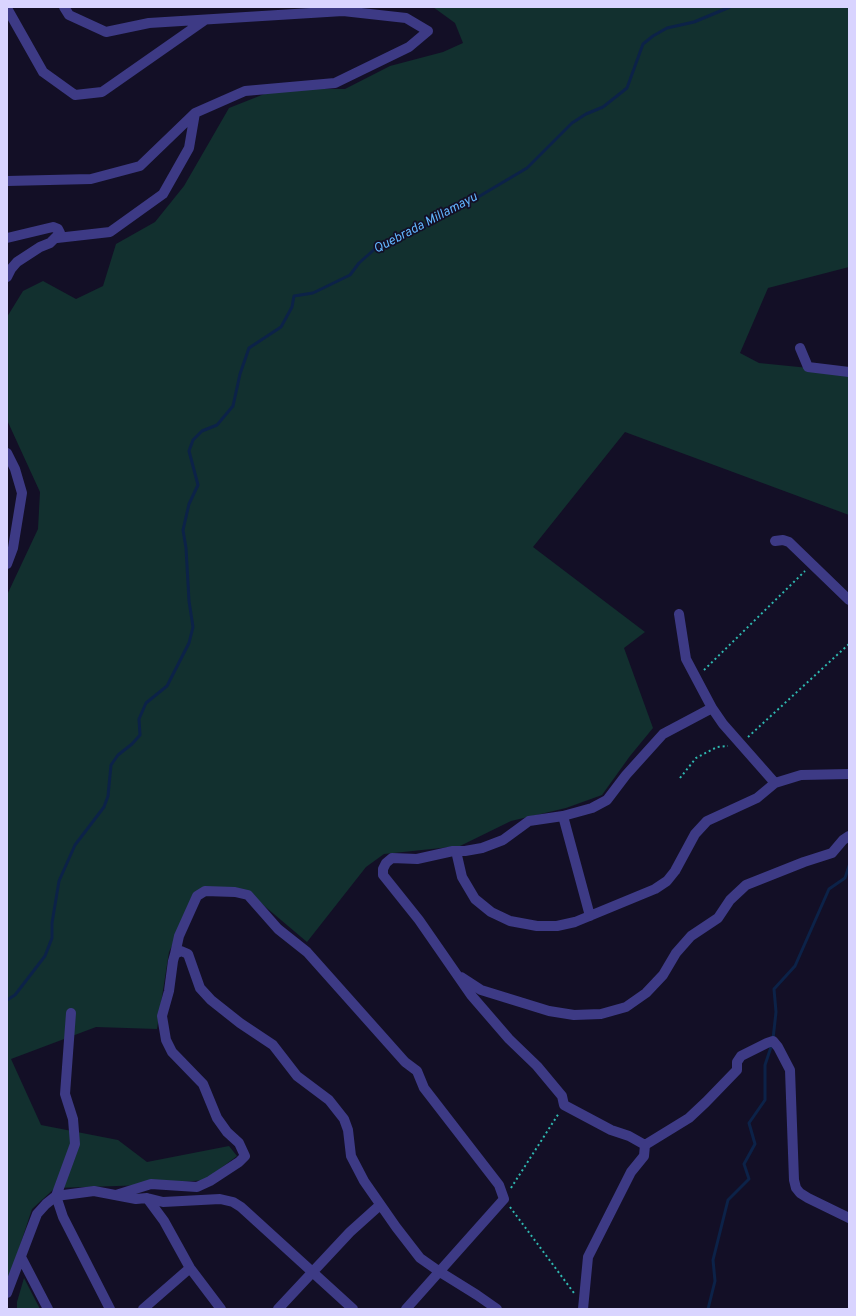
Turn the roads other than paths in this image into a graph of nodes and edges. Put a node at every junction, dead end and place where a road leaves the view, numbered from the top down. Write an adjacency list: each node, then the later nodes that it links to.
1 (64, 7): 3 (street)
2 (8, 10): 3 (street)
3 (206, 19): 4 (street)
4 (195, 113): 5 (street); 7 (street)
5 (7, 181)
6 (7, 238): 7 (street)
7 (57, 238): 8 (street)
8 (8, 273)
9 (800, 348): 10 (street)
10 (849, 372)
11 (7, 453): 13 (street)
12 (775, 541): 14 (street)
13 (7, 564)
14 (849, 600)
15 (679, 614): 16 (street)
16 (712, 708): 18 (street); 19 (street)
17 (849, 774): 18 (street)
18 (775, 783): 22 (street)
19 (563, 816): 21 (street); 22 (street)
20 (849, 836): 24 (street)
21 (456, 851): 22 (street); 24 (street)
22 (590, 916)
23 (175, 954): 27 (street); 30 (street); 34 (street)
24 (456, 973): 26 (street)
25 (70, 1013): 28 (street)
26 (645, 1145): 31 (street); 37 (street)
27 (116, 1195): 28 (street); 29 (street)
28 (56, 1196): 32 (street); 39 (street)
29 (147, 1198): 33 (street); 35 (street)
30 (380, 1204): 34 (street); 35 (street)
31 (849, 1218)
32 (21, 1257): 36 (street); 38 (street)
33 (190, 1268): 40 (street); 41 (street)
34 (440, 1272): 44 (street); 45 (street)
35 (313, 1273): 42 (street); 43 (street)
36 (7, 1293)
37 (583, 1307)
38 (48, 1309)
39 (110, 1309)
40 (143, 1309)
41 (220, 1309)
42 (278, 1309)
43 (354, 1309)
44 (406, 1309)
45 (497, 1309)

